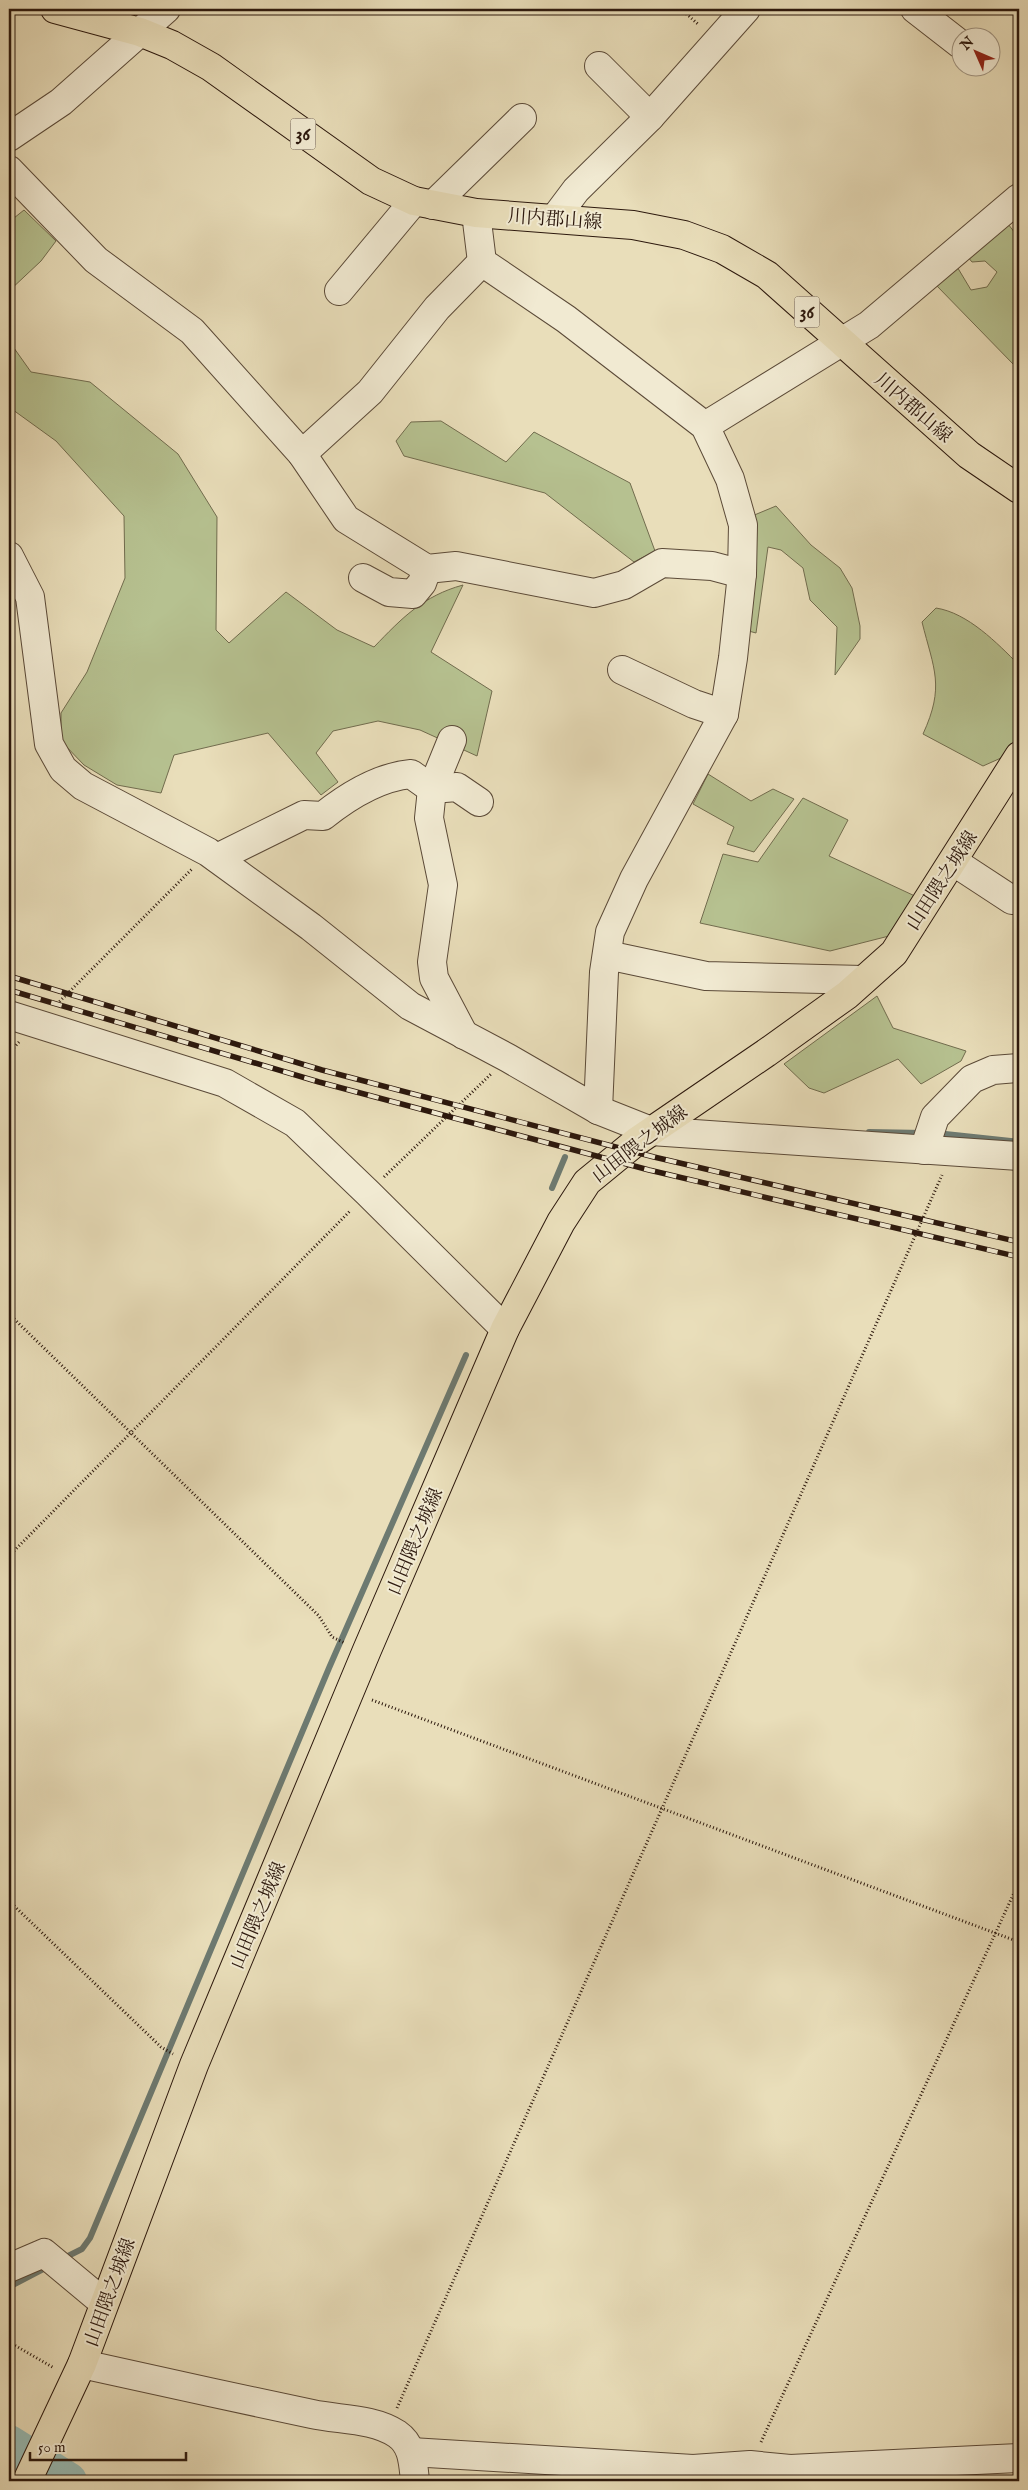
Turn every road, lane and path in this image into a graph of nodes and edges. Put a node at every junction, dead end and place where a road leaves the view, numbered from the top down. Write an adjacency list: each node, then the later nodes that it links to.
1 (55, 9): 5 (main road, 川内郡山線 / 36)
2 (166, 9): 5 (street)
3 (746, 9): 8 (street)
4 (915, 9): 6 (street)
5 (140, 32): 10 (street); 13 (main road, 川内郡山線 / 36)
6 (950, 36)
7 (599, 66): 8 (street)
8 (650, 117): 15 (street)
9 (522, 118): 13 (street)
10 (9, 137)
11 (9, 170): 20 (street)
12 (1019, 198): 18 (street)
13 (424, 203): 14 (main road, 川内郡山線 / 36); 17 (street)
14 (476, 213): 15 (main road, 川内郡山線 / 36); 16 (street)
15 (555, 218): 18 (main road, 川内郡山線 / 36)
16 (482, 262): 19 (street); 20 (street)
17 (339, 291)
18 (840, 342): 19 (street); 21 (main road, 川内郡山線 / 36)
19 (705, 426): 24 (street)
20 (302, 454): 23 (street)
21 (1019, 489)
22 (9, 556): 32 (street)
23 (427, 570): 24 (street); 25 (street)
24 (742, 574): 27 (street)
25 (363, 578)
26 (622, 670): 27 (street)
27 (724, 714): 35 (street)
28 (452, 740): 30 (street)
29 (1019, 756): 33 (main road, 山田隈之城線)
30 (432, 789): 31 (street); 32 (street); 39 (street)
31 (479, 802)
32 (213, 855): 38 (path); 39 (street)
33 (954, 862): 34 (street); 36 (main road, 山田隈之城線)
34 (1012, 900)
35 (607, 955): 36 (street); 43 (street)
36 (863, 980): 44 (main road, 山田隈之城線)
37 (9, 1015): 38 (street)
38 (37, 1024): 40 (path); 48 (street)
39 (464, 1035): 41 (street)
40 (9, 1053)
41 (508, 1058): 43 (street); 48 (path)
42 (1019, 1068): 45 (street)
43 (598, 1110): 44 (street)
44 (651, 1131): 45 (street); 50 (main road, 山田隈之城線)
45 (928, 1138): 46 (street)
46 (952, 1152): 47 (street); 55 (path)
47 (1019, 1156)
48 (368, 1193): 50 (street); 51 (path)
49 (9, 1314): 51 (path)
50 (505, 1329): 54 (main road, 山田隈之城線)
51 (129, 1434): 52 (path); 53 (path)
52 (9, 1556)
53 (346, 1643)
54 (350, 1691): 55 (path); 62 (main road, 山田隈之城線)
55 (662, 1809): 58 (path); 65 (path)
56 (1019, 1882): 58 (path)
57 (9, 1901): 60 (path)
58 (996, 1934): 59 (path); 68 (path)
59 (1019, 1942)
60 (175, 2055)
61 (9, 2268): 62 (street)
62 (104, 2303): 64 (main road, 山田隈之城線)
63 (9, 2342): 64 (path)
64 (76, 2377): 65 (street); 69 (main road, 山田隈之城線)
65 (388, 2430): 67 (street)
66 (1019, 2458): 68 (street)
67 (413, 2465): 68 (street)
68 (750, 2465)
69 (27, 2481)

